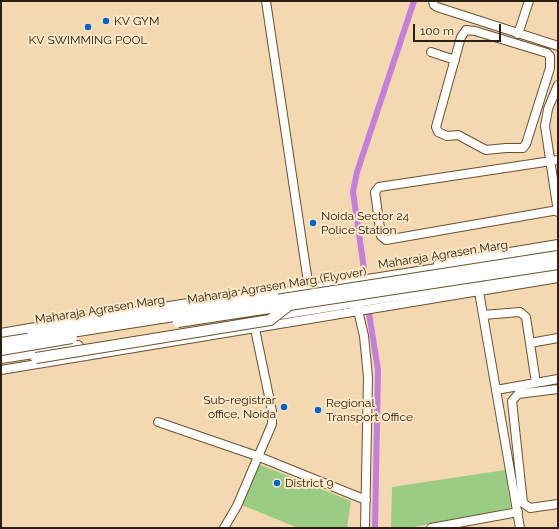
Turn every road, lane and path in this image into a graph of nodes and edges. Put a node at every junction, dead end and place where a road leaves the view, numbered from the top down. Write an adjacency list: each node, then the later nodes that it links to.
1 (266, 1): 24 (street)
2 (433, 1): 4 (street)
3 (529, 1): 4 (street)
4 (518, 34): 5 (street)
5 (558, 46)
6 (431, 52): 7 (street)
7 (455, 60): 9 (street); 9 (street)
8 (558, 85): 10 (street)
9 (537, 107): 10 (street)
10 (548, 110): 12 (street)
11 (558, 160): 12 (street)
12 (549, 161): 13 (street); 13 (street)
13 (558, 211)
14 (558, 244): 20 (street)
15 (558, 250): 16 (main road, Maharaja Agrasen Marg)
16 (517, 256): 20 (main road, Maharaja Agrasen Marg); 21 (main road)
17 (558, 256): 25 (main road, Maharaja Agrasen Marg (Flyover), bridge)
18 (558, 264): 25 (main road, Maharaja Agrasen Marg (Flyover), bridge)
19 (558, 270): 21 (main road)
20 (389, 276): 24 (main road, Maharaja Agrasen Marg)
21 (521, 276): 23 (main road)
22 (558, 278): 23 (street)
23 (478, 287): 26 (street); 26 (main road); 27 (street)
24 (309, 289): 29 (main road, Maharaja Agrasen Marg)
25 (289, 301): 30 (main road, bridge); 33 (main road, Maharaja Agrasen Marg (Flyover), bridge); 35 (main road, Maharaja Agrasen Marg (Flyover), bridge); 38 (main road, bridge)
26 (358, 305): 28 (main road); 46 (street)
27 (483, 315): 34 (street); 43 (street)
28 (254, 324): 36 (main road); 39 (street); 45 (street)
29 (45, 332): 32 (main road, Maharaja Agrasen Marg); 36 (main road)
30 (1, 334)
31 (558, 338): 34 (street)
32 (1, 339)
33 (1, 343)
34 (530, 343): 41 (street)
35 (1, 350)
36 (49, 351): 37 (main road)
37 (1, 358)
38 (1, 364)
39 (1, 370)
40 (558, 380): 41 (street)
41 (536, 383): 43 (street)
42 (558, 389): 47 (street)
43 (496, 390): 48 (street)
44 (158, 422): 45 (street)
45 (257, 456): 46 (street); 49 (street)
46 (366, 500): 50 (street)
47 (558, 504)
48 (518, 512): 51 (street); 52 (street)
49 (224, 528)
50 (365, 528)
51 (431, 528)
52 (520, 528)

